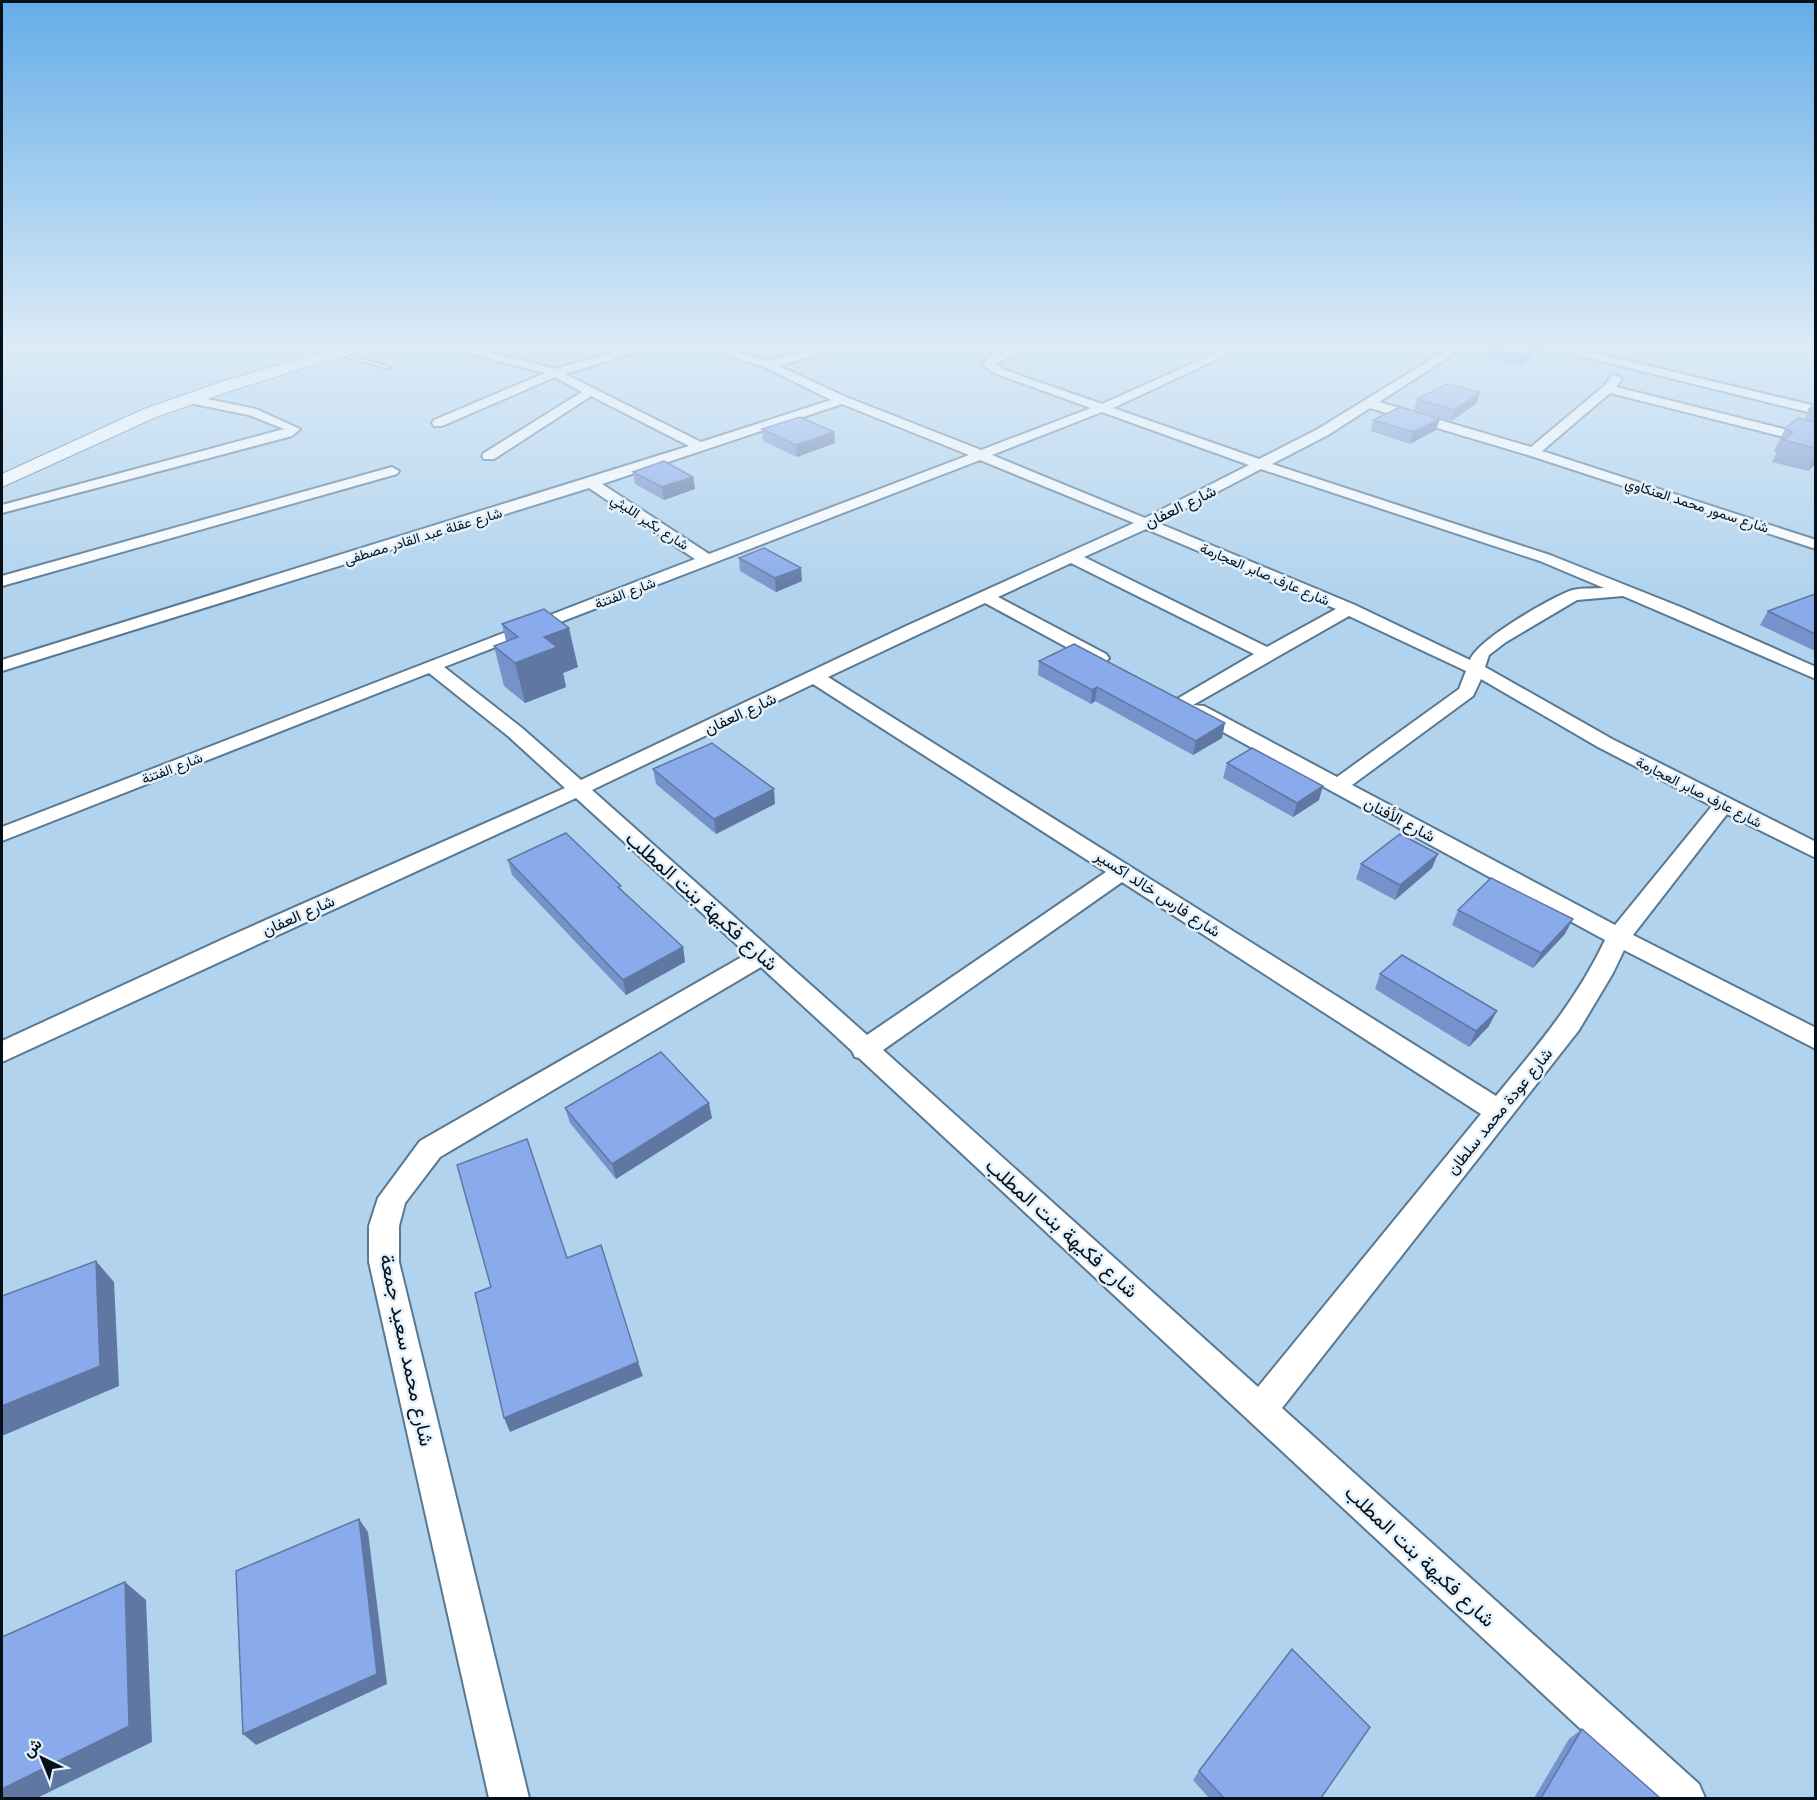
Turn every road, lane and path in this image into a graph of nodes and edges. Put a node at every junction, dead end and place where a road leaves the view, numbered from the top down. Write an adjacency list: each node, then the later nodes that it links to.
1 (117, 428): 20 (street)
2 (292, 428): 22 (street)
3 (533, 428): 17 (street)
4 (662, 428): 14 (street)
5 (757, 428): 14 (street, شارع عقلة عبد القادر مصطفى)
6 (913, 428): 16 (street, شارع عارف صابر العجارمة)
7 (1052, 428): 16 (street, شارع الفتنة)
8 (1160, 428): 18 (street)
9 (1328, 428): 18 (street, شارع العفان)
10 (1452, 428): 15 (street, شارع سمور محمد العنكاوي)
11 (1562, 428): 15 (street)
12 (1763, 428): 13 (street)
13 (1815, 441)
14 (700, 447): 21 (street, شارع عقلة عبد القادر مصطفى)
15 (1533, 452): 24 (street, شارع سمور محمد العنكاوي)
16 (981, 455): 23 (street, شارع عارف صابر العجارمة); 26 (street, شارع الفتنة)
17 (489, 456)
18 (1262, 465): 23 (street, شارع العفان); 28 (street)
19 (392, 471): 27 (street)
20 (2, 481)
21 (591, 483): 26 (street, شارع بكير الليثي); 32 (street, شارع عقلة عبد القادر مصطفى)
22 (2, 509)
23 (1146, 523): 25 (street, شارع العفان); 30 (street, شارع عارف صابر العجارمة)
24 (1815, 545)
25 (1071, 557): 29 (street, شارع العفان); 31 (street)
26 (709, 561): 33 (street, شارع الفتنة)
27 (2, 581)
28 (1626, 590): 34 (street); 36 (street)
29 (986, 597): 35 (street); 37 (street, شارع العفان)
30 (1349, 609): 31 (street); 34 (street, شارع عارف صابر العجارمة)
31 (1267, 654): 39 (street)
32 (2, 666)
33 (431, 666): 41 (street, شارع فكيهة بنت المطلب); 43 (street, شارع الفتنة)
34 (1477, 669): 40 (street); 42 (street, شارع عارف صابر العجارمة)
35 (1121, 670)
36 (1815, 674)
37 (815, 677): 41 (street, شارع العفان); 45 (street, شارع فارس خالد اكسير)
38 (1163, 692): 39 (street, شارع الأفنان)
39 (1184, 703): 40 (street, شارع الأفنان)
40 (1338, 786): 46 (street, شارع الأفنان)
41 (579, 789): 47 (street, شارع فكيهة بنت المطلب); 50 (street, شارع العفان)
42 (1724, 804): 44 (street, شارع عارف صابر العجارمة); 46 (street, شارع عودة محمد سلطان)
43 (2, 834)
44 (1815, 851)
45 (1123, 871): 49 (street); 51 (street, شارع فارس خالد اكسير)
46 (1618, 937): 48 (street, شارع الأفنان); 51 (street, شارع عودة محمد سلطان)
47 (764, 955): 49 (street, شارع فكيهة بنت المطلب); 53 (street, شارع محمد سعيد جمعة)
48 (1815, 1040)
49 (864, 1050): 52 (street, شارع فكيهة بنت المطلب)
50 (2, 1052)
51 (1499, 1112): 52 (street, شارع عودة محمد سلطان)
52 (1261, 1409): 54 (street, شارع فكيهة بنت المطلب)
53 (509, 1798)
54 (1684, 1798)

